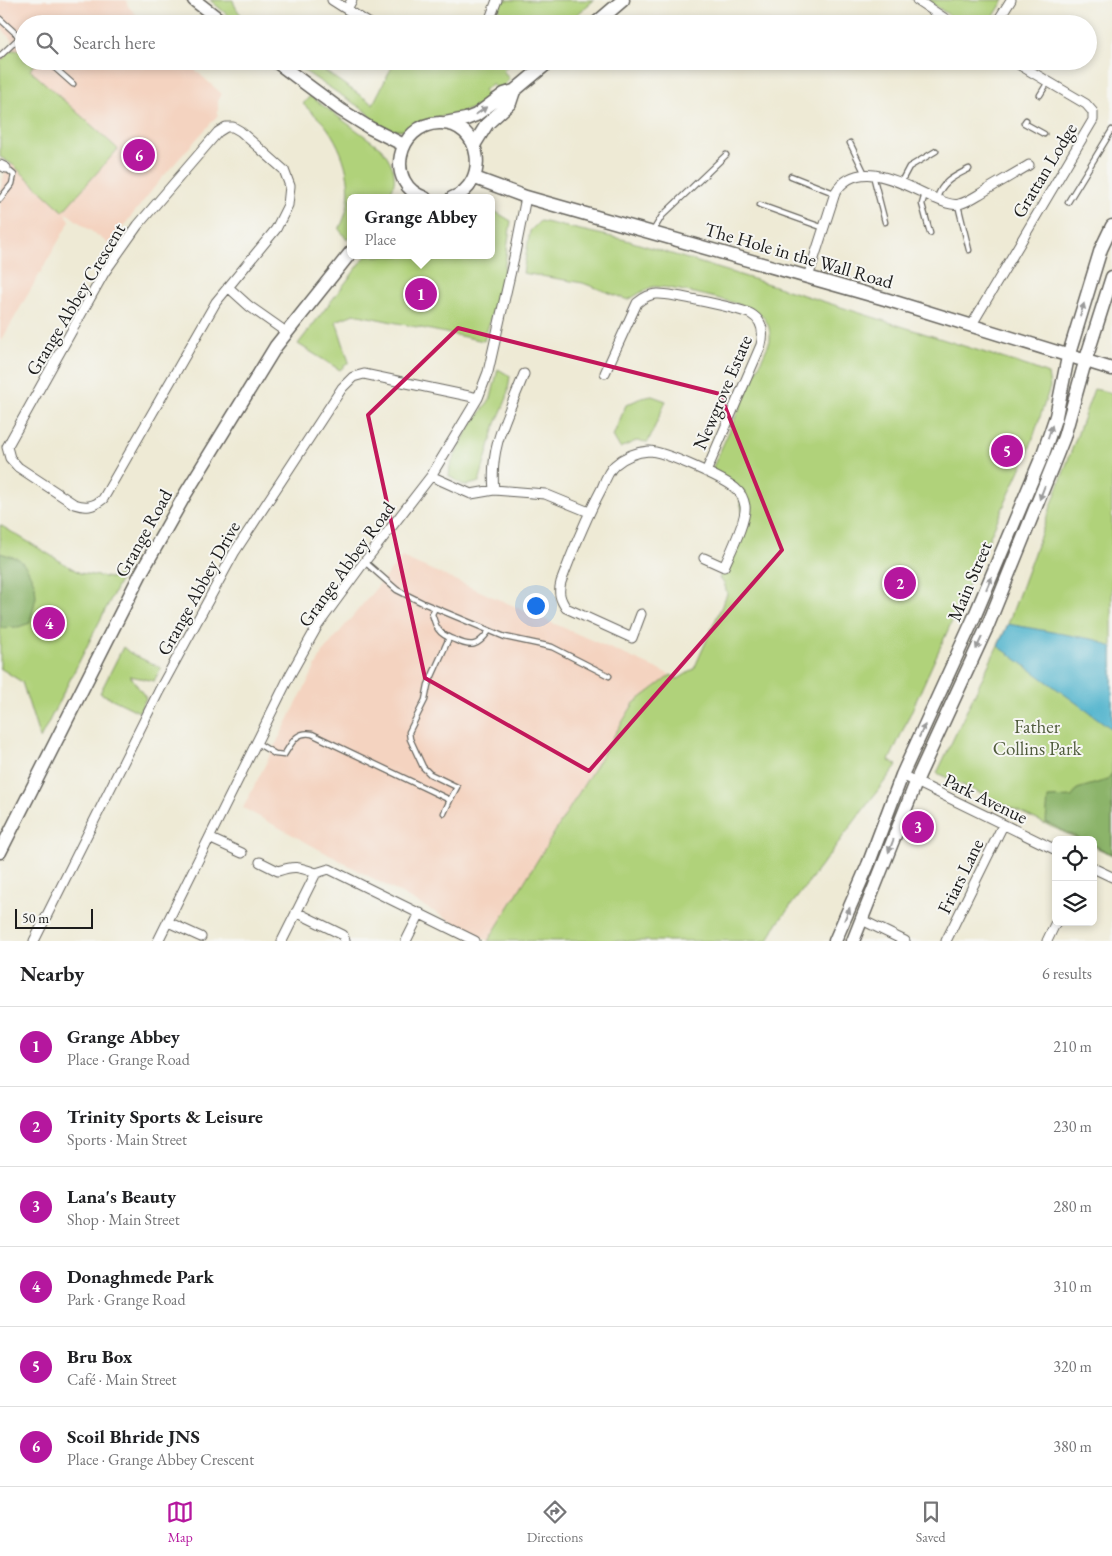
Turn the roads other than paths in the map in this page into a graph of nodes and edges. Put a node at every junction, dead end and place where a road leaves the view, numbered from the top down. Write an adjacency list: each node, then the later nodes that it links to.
1 (194, 0): 9 (street)
2 (332, 0): 8 (street)
3 (352, 0): 8 (street)
4 (497, 0): 11 (street)
5 (623, 0): 12 (street)
6 (917, 0): 13 (street)
7 (1011, 0): 14 (street)
8 (347, 9): 10 (street)
9 (213, 15)
10 (356, 15)
11 (494, 15)
12 (606, 15)
13 (940, 15)
14 (1002, 15)
15 (0, 19): 16 (lane)
16 (15, 33)
17 (15, 44): 18 (lane)
18 (0, 56)
19 (57, 70): 24 (lane)
20 (287, 70): 33 (street)
21 (539, 70): 25 (street)
22 (1028, 70): 23 (street, Grattan Lodge)
23 (1048, 82): 26 (lane); 63 (street, Grattan Lodge)
24 (73, 84)
25 (514, 91): 28 (street, one-way to 25); 32 (street)
26 (1040, 95)
27 (1026, 120): 30 (lane)
28 (445, 123): 32 (street); 33 (street)
29 (1112, 130): 50 (lane)
30 (1044, 134)
31 (850, 143): 39 (lane)
32 (474, 144): 41 (street)
33 (404, 145): 44 (street)
34 (936, 151): 42 (lane)
35 (726, 155): 56 (lane)
36 (1029, 165): 52 (street)
37 (3, 167): 48 (lane)
38 (969, 168): 49 (lane)
39 (869, 174): 42 (street); 43 (street); 53 (lane)
40 (791, 176): 43 (lane)
41 (475, 178): 45 (street); 47 (street, The Hole in the Wall Road)
42 (901, 184): 46 (street)
43 (835, 193): 55 (street)
44 (408, 194)
45 (458, 194)
46 (925, 194): 49 (street); 57 (lane)
47 (526, 197): 56 (street, The Hole in the Wall Road); 70 (street, Grange Abbey Road)
48 (0, 199)
49 (937, 199): 52 (street)
50 (1068, 202)
51 (760, 205): 55 (lane)
52 (958, 205): 58 (lane)
53 (885, 222)
54 (1112, 226): 65 (street, Main Street, one-way to 54)
55 (824, 228): 60 (street)
56 (652, 232): 60 (street, The Hole in the Wall Road)
57 (930, 233)
58 (969, 250)
59 (347, 257): 64 (street, Grange Road)
60 (808, 277): 63 (street, The Hole in the Wall Road)
61 (1112, 277): 66 (street, Main Street)
62 (228, 286): 62 (street, Grange Abbey Crescent); 64 (street)
63 (971, 326): 65 (street, The Hole in the Wall Road)
64 (286, 332): 90 (street, Grange Road)
65 (1068, 356): 66 (street, The Hole in the Wall Road); 83 (street, Main Street, one-way to 65)
66 (1085, 362): 67 (street, The Hole in the Wall Road); 84 (street, Main Street, one-way to 84)
67 (1112, 369)
68 (604, 373): 71 (street, Newgrove Estate)
69 (524, 374): 73 (street)
70 (478, 398): 72 (street, Grange Abbey Road); 102 (street, Grange Abbey Drive)
71 (706, 472): 74 (street, Newgrove Estate); 75 (street, Newgrove Estate)
72 (431, 476): 73 (street); 76 (street, Grange Abbey Road)
73 (494, 490): 74 (street)
74 (589, 512): 78 (street, Newgrove Estate)
75 (704, 558)
76 (365, 562): 77 (lane); 82 (street, Grange Abbey Road)
77 (435, 608): 79 (lane); 80 (lane)
78 (641, 614)
79 (489, 631): 80 (lane); 81 (lane)
80 (449, 638): 85 (lane)
81 (609, 676)
82 (256, 743): 85 (lane); 88 (street, Grange Abbey Road)
83 (902, 775): 84 (street, Park Avenue); 108 (street, Main Street, one-way to 83)
84 (916, 781): 87 (street, Park Avenue); 98 (street, Main Street, one-way to 98)
85 (450, 800): 86 (lane)
86 (444, 813)
87 (1003, 825): 89 (street, Park Avenue); 111 (street, Friars Lane)
88 (209, 838): 91 (street); 99 (street, Grange Abbey Road)
89 (1052, 848)
90 (0, 852)
91 (242, 853)
92 (260, 862): 94 (street)
93 (1097, 870): 95 (street)
94 (316, 873): 96 (street); 97 (street)
95 (1112, 876)
96 (296, 912): 104 (street); 105 (street)
97 (420, 913): 106 (street); 107 (street)
98 (862, 920): 109 (street, Main Street); 110 (street)
99 (168, 922): 101 (street); 103 (street, Grange Abbey Road)
100 (1054, 926): 112 (street)
101 (201, 937)
102 (34, 941)
103 (158, 941)
104 (282, 941)
105 (345, 941)
106 (406, 941)
107 (475, 941)
108 (835, 941)
109 (853, 941)
110 (905, 941)
111 (946, 941)
112 (1047, 941)

